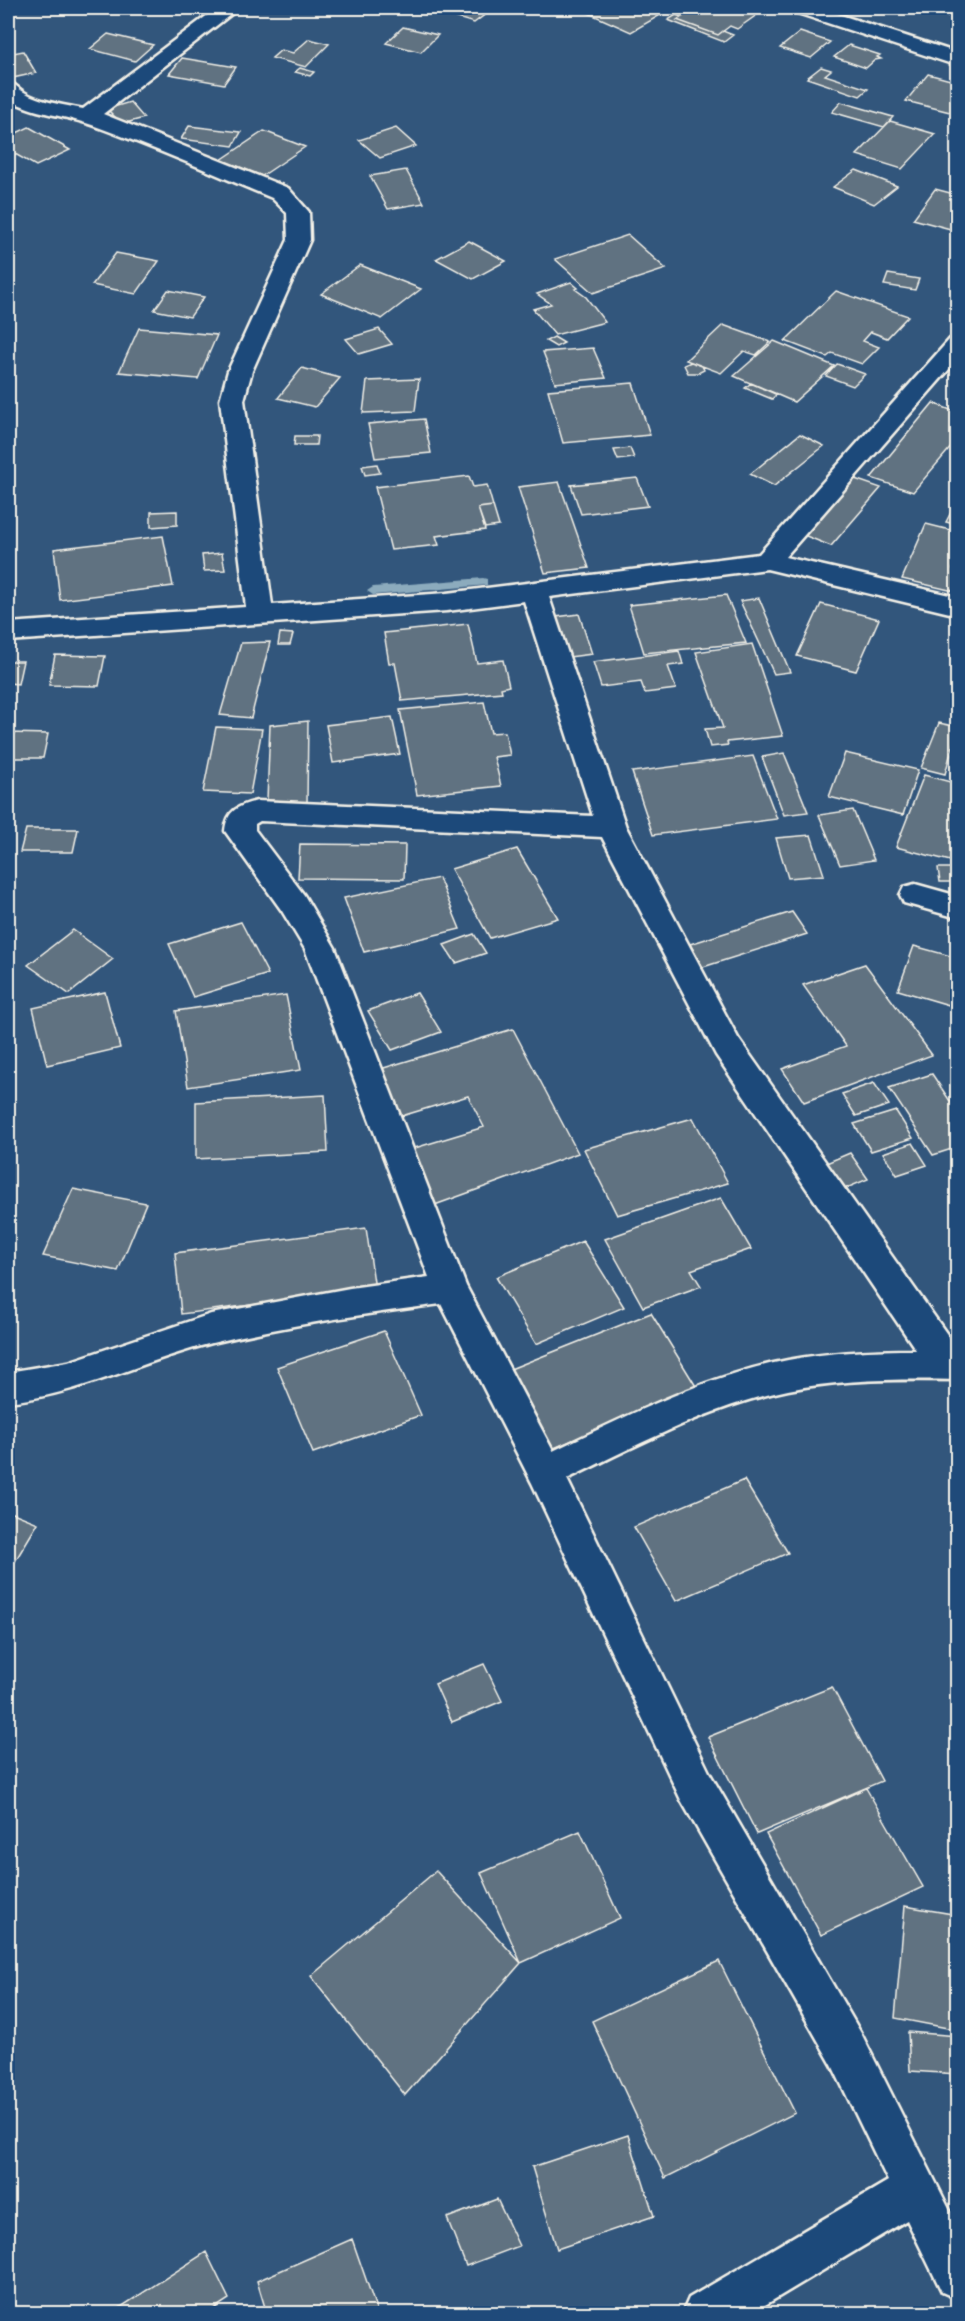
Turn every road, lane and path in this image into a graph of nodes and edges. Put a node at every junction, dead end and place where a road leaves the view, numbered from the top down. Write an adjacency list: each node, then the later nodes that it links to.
1 (229, 8): 5 (street)
2 (801, 8): 3 (street)
3 (957, 60)
4 (8, 88): 5 (street)
5 (87, 116): 10 (street)
6 (957, 345): 7 (street)
7 (767, 561): 8 (street); 9 (street)
8 (534, 591): 10 (street); 12 (street)
9 (957, 606)
10 (261, 614): 11 (street)
11 (8, 632)
12 (611, 827): 15 (street); 16 (street)
13 (915, 895): 14 (street)
14 (957, 907)
15 (450, 1288): 17 (street); 18 (street)
16 (952, 1365): 18 (street)
17 (8, 1387)
18 (545, 1472): 19 (street)
19 (916, 2190): 20 (street); 21 (street)
20 (957, 2276)
21 (705, 2313)

